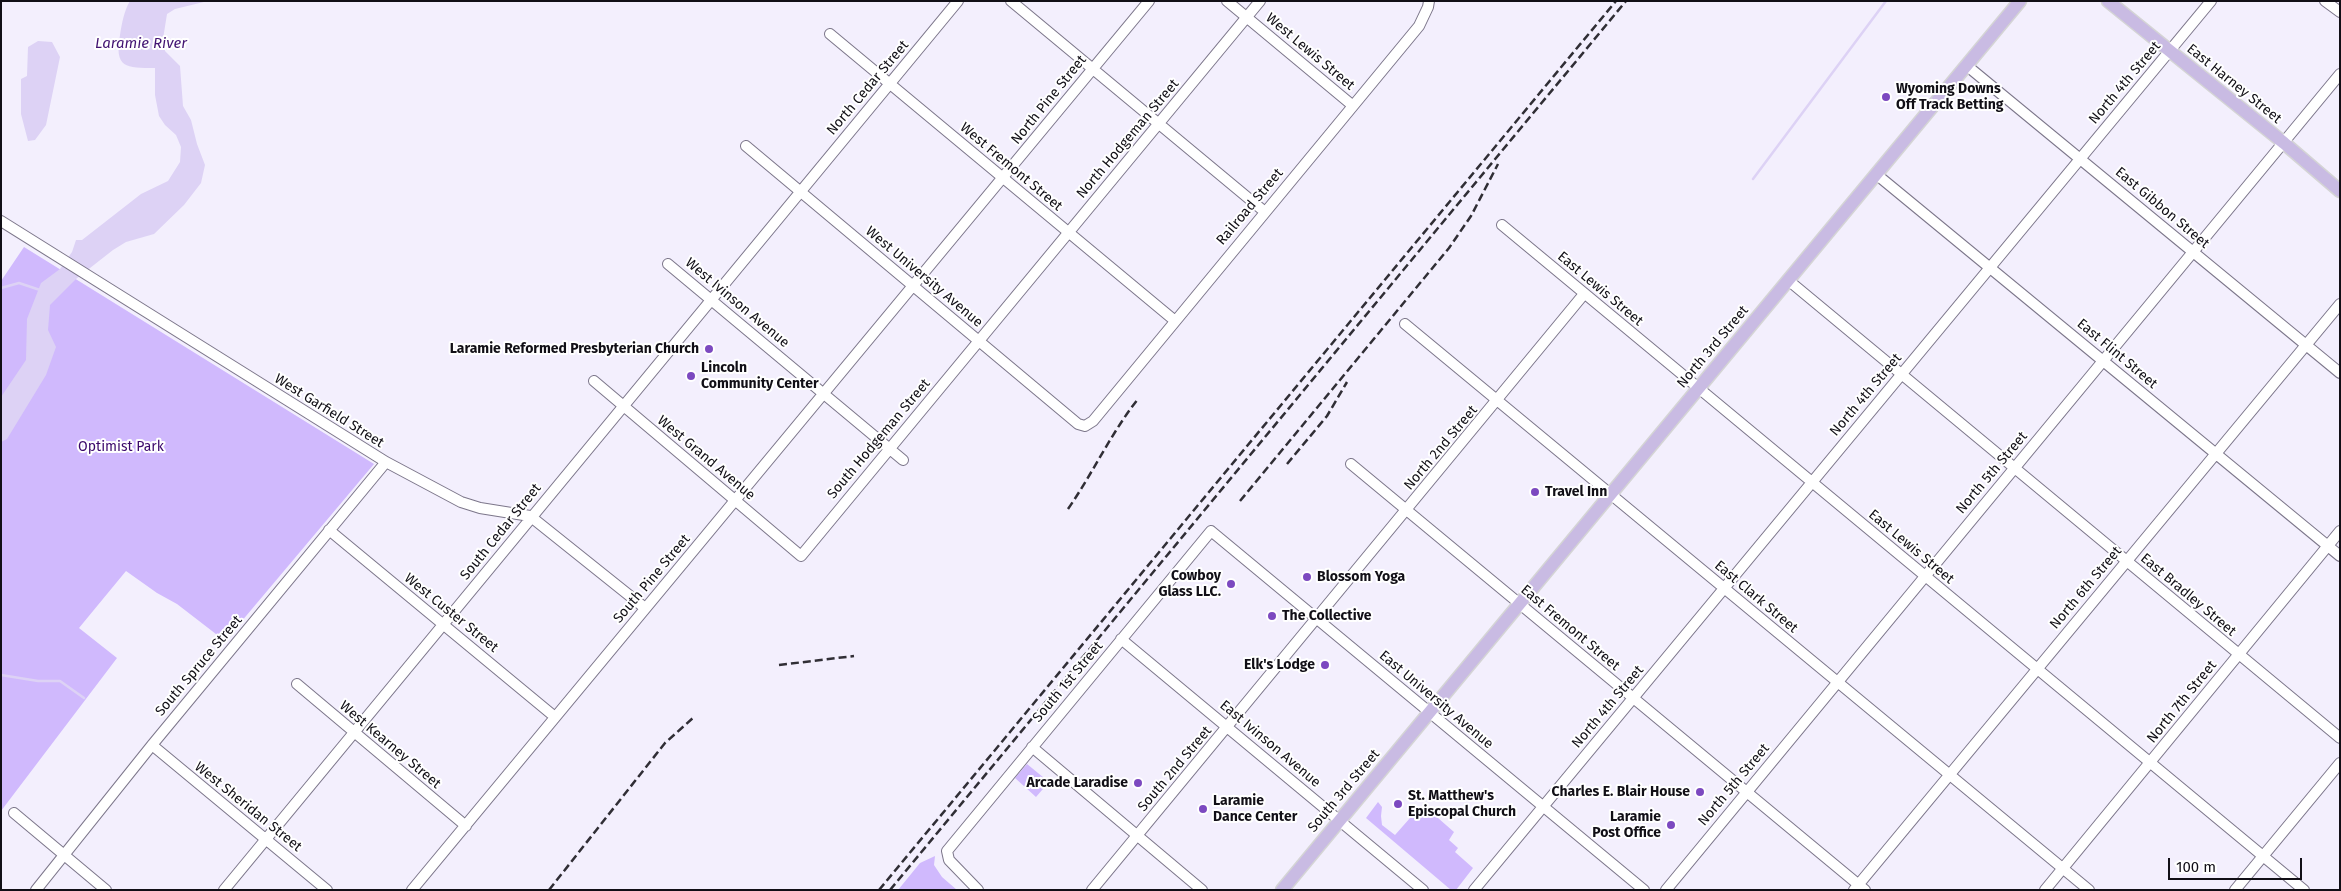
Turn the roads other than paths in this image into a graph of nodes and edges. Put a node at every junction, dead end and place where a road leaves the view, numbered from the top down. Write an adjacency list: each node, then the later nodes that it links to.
1 (958, 1): 18 (street, North Cedar Street)
2 (1011, 1): 16 (street)
3 (1148, 1): 16 (street, North Pine Street)
4 (1228, 1): 12 (street, West Lewis Street)
5 (1260, 1): 12 (street, North Hodgeman Street)
6 (1429, 1): 19 (street, Railroad Street)
7 (2020, 1): 15 (main road, North 3rd Street)
8 (2108, 1): 14 (main road, East Harney Street)
9 (2211, 1): 14 (street, North 4th Street)
10 (2325, 1): 11 (street)
11 (2340, 12)
12 (1247, 17): 19 (street, West Lewis Street); 20 (street, North Hodgeman Street)
13 (830, 34): 18 (street, West Fremont Street)
14 (2170, 52): 21 (main road, East Harney Street); 23 (street, North 4th Street)
15 (1966, 65): 23 (street, East Gibbon Street); 24 (main road, North 3rd Street)
16 (1093, 69): 20 (street); 25 (street, North Pine Street)
17 (2340, 74): 21 (street, North 5th Street)
18 (890, 84): 25 (street, West Fremont Street); 26 (street, North Cedar Street)
19 (1352, 105): 28 (street, Railroad Street)
20 (1158, 124): 28 (street); 31 (street, North Hodgeman Street)
21 (2284, 143): 27 (main road, East Harney Street); 32 (street, North 5th Street)
22 (746, 146): 26 (street, West University Avenue)
23 (2080, 159): 32 (street, East Gibbon Street); 34 (street, North 4th Street)
24 (1876, 174): 34 (street, East Flint Street); 35 (main road, North 3rd Street)
25 (1003, 178): 31 (street, West Fremont Street); 36 (street, North Pine Street)
26 (800, 191): 36 (street, West University Avenue); 38 (street, South Cedar Street)
27 (2340, 191)
28 (1265, 212): 40 (street, Railroad Street)
29 (1, 221): 56 (street, West Garfield Street)
30 (1502, 225): 37 (street, East Lewis Street)
31 (1068, 233): 40 (street, West Fremont Street); 42 (street, North Hodgeman Street)
32 (2193, 252): 43 (street, East Gibbon Street); 44 (street, North 5th Street)
33 (668, 264): 38 (street, West Ivinson Avenue)
34 (1990, 267): 44 (street, East Flint Street); 46 (street, North 4th Street)
35 (1788, 280): 46 (street, East Bradley Street); 48 (main road, North 3rd Street)
36 (912, 285): 42 (street, West University Avenue); 49 (street, South Pine Street)
37 (1584, 294): 48 (street, East Lewis Street); 50 (street, North 2nd Street)
38 (710, 299): 49 (street, West Ivinson Avenue); 51 (street, South Cedar Street)
39 (2340, 304): 43 (street, North 6th Street)
40 (1174, 320): 52 (street, Railroad Street)
41 (1405, 324): 50 (street, East Clark Street)
42 (979, 340): 52 (street, West University Avenue); 53 (street, South Hodgeman Street)
43 (2305, 345): 45 (street, East Gibbon Street); 54 (street, North 6th Street)
44 (2103, 361): 54 (street, East Flint Street); 58 (street, North 5th Street)
45 (2340, 373)
46 (1901, 374): 58 (street, East Bradley Street); 59 (street, North 4th Street)
47 (594, 381): 51 (street, West Grand Avenue)
48 (1698, 388): 59 (street, East Lewis Street); 60 (main road, North 3rd Street)
49 (823, 392): 53 (street, West Ivinson Avenue); 61 (street, South Pine Street)
50 (1498, 401): 60 (street, East Clark Street); 62 (street, North 2nd Street)
51 (622, 406): 61 (street, West Grand Avenue); 63 (street, South Cedar Street)
52 (1085, 426)
53 (890, 448): 55 (street, West Ivinson Avenue); 68 (street, South Hodgeman Street)
54 (2215, 453): 67 (street, East Flint Street); 70 (street, North 6th Street)
55 (903, 460)
56 (386, 462): 63 (street, West Garfield Street); 64 (street, South Spruce Street)
57 (1351, 464): 62 (street, East Fremont Street)
58 (2014, 468): 70 (street, East Bradley Street); 71 (street, North 5th Street)
59 (1812, 482): 71 (street, East Lewis Street); 72 (street, North 4th Street)
60 (1610, 494): 72 (street, East Clark Street); 73 (main road, North 3rd Street)
61 (735, 500): 68 (street, West Grand Avenue); 74 (street, South Pine Street)
62 (1407, 511): 73 (street, East Fremont Street); 75 (street, North 2nd Street)
63 (530, 516): 74 (street, West Garfield Street); 76 (street, South Cedar Street)
64 (329, 530): 76 (street, West Custer Street); 88 (street, South Spruce Street)
65 (1211, 531): 75 (street, East University Avenue); 77 (street, South 1st Street)
66 (2340, 531): 67 (street, North 7th Street)
67 (2327, 546): 69 (street, East Flint Street); 78 (street, North 7th Street)
68 (801, 556)
69 (2340, 556)
70 (2126, 561): 78 (street, East Bradley Street); 79 (street, North 6th Street)
71 (1925, 576): 79 (street, East Lewis Street); 80 (street, North 5th Street)
72 (1724, 588): 80 (street, East Clark Street); 82 (street, North 4th Street)
73 (1519, 604): 82 (street, East Fremont Street); 83 (main road, North 3rd Street)
74 (645, 608): 84 (street, South Pine Street)
75 (1317, 619): 83 (street, East University Avenue); 85 (street, South 2nd Street)
76 (444, 624): 84 (street, West Custer Street); 86 (street, South Cedar Street)
77 (1121, 639): 85 (street, East Ivinson Avenue); 89 (street, South 1st Street)
78 (2238, 654): 87 (street, East Bradley Street); 90 (street, North 7th Street)
79 (2037, 669): 90 (street, East Lewis Street); 92 (street, North 6th Street)
80 (1837, 682): 92 (street, East Clark Street); 93 (street, North 5th Street)
81 (297, 684): 86 (street, West Kearney Street)
82 (1633, 698): 93 (street, East Fremont Street); 94 (street, North 4th Street)
83 (1430, 712): 94 (street, East University Avenue); 96 (main road, South 3rd Street)
84 (555, 717): 97 (street, South Pine Street)
85 (1227, 727): 96 (street, East Ivinson Avenue); 98 (street, South 2nd Street)
86 (353, 732): 97 (street, West Kearney Street); 99 (street, South Cedar Street)
87 (2340, 738)
88 (152, 745): 99 (street, West Sheridan Street); 100 (street, South Spruce Street)
89 (1032, 747): 98 (street); 109 (street, South 1st Street)
90 (2150, 762): 101 (street, East Lewis Street); 102 (street, North 7th Street)
91 (2340, 763): 101 (street)
92 (1950, 774): 102 (street, East Clark Street); 103 (street, North 6th Street)
93 (1746, 792): 103 (street, East Fremont Street); 116 (street, North 5th Street)
94 (1543, 806): 114 (street, North 4th Street); 115 (street, East University Avenue)
95 (14, 813): 100 (street)
96 (1340, 820): 112 (main road, South 3rd Street); 113 (street, East Ivinson Avenue)
97 (466, 826): 108 (street, South Pine Street)
98 (1137, 836): 110 (street, South 2nd Street); 111 (street)
99 (266, 839): 106 (street, South Cedar Street); 107 (street, West Sheridan Street)
100 (63, 854): 104 (street, South Spruce Street); 105 (street)
101 (2263, 856): 119 (street); 120 (street, East Lewis Street)
102 (2063, 868): 117 (street, North 7th Street); 118 (street, East Clark Street)
103 (1859, 888)
104 (36, 890)
105 (106, 890)
106 (224, 890)
107 (327, 890)
108 (412, 890)
109 (978, 890)
110 (1092, 890)
111 (1202, 890)
112 (1282, 890)
113 (1424, 890)
114 (1474, 890)
115 (1644, 890)
116 (1666, 890)
117 (2045, 890)
118 (2090, 890)
119 (2235, 890)
120 (2304, 890)

